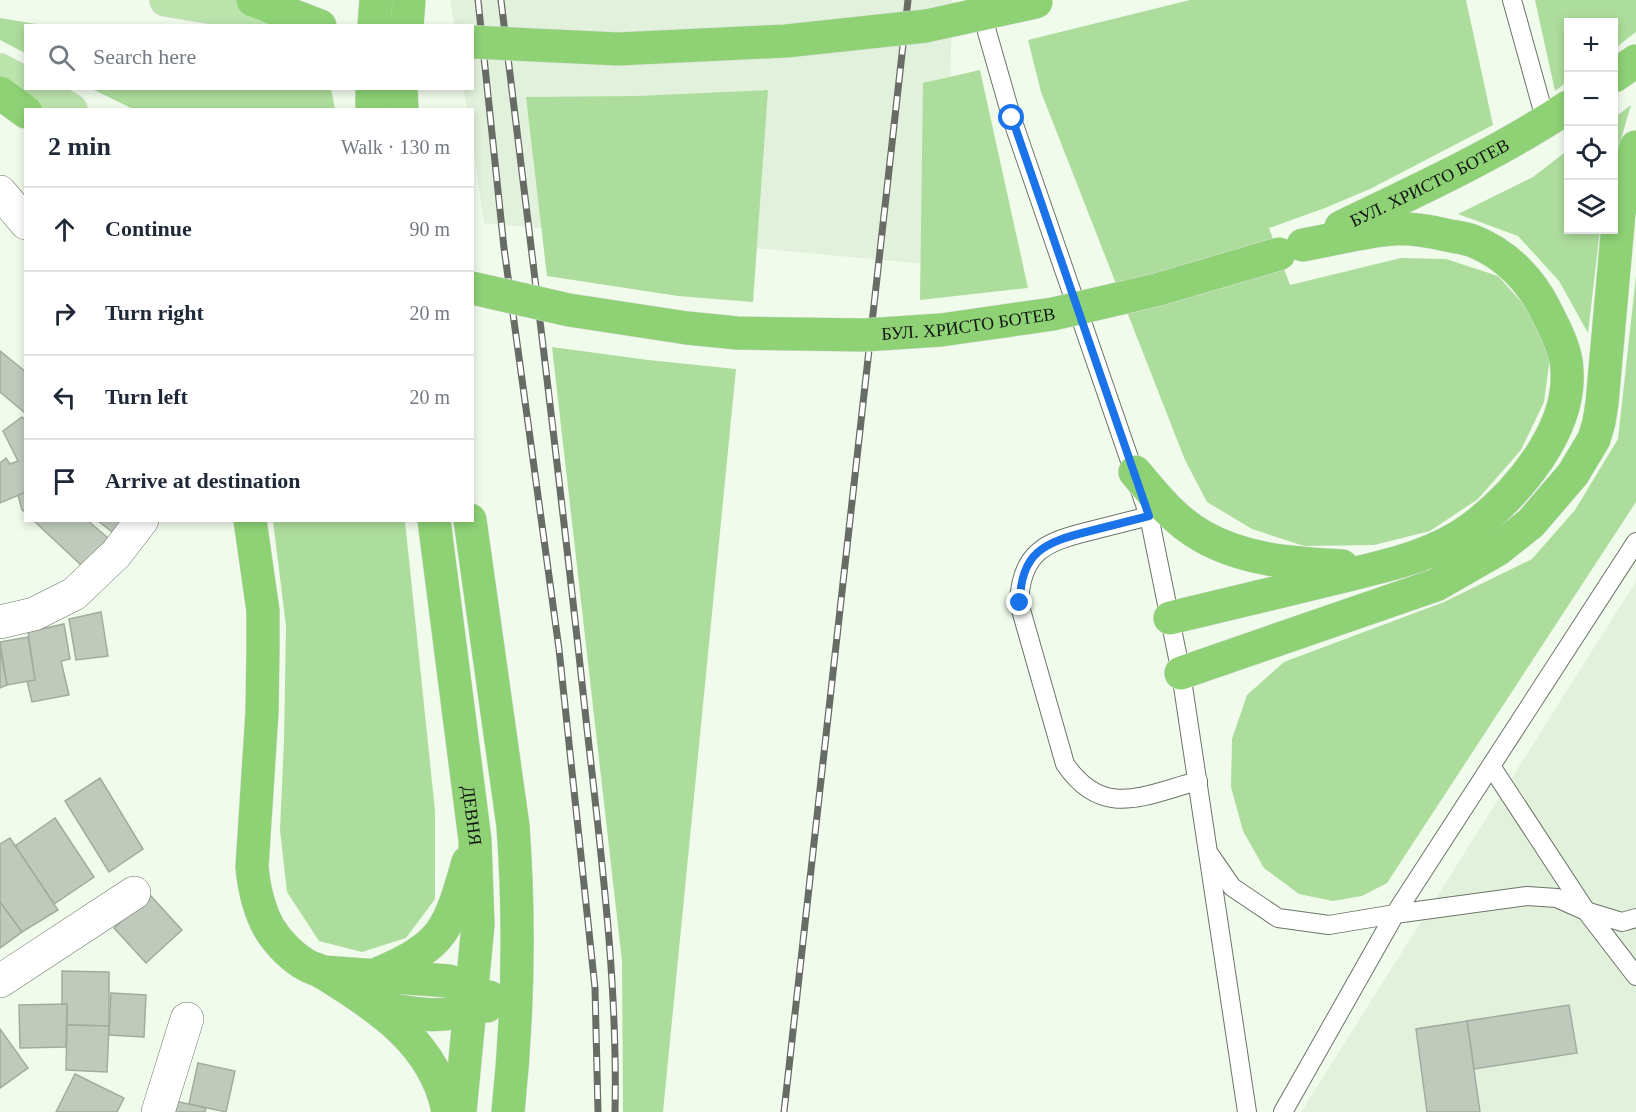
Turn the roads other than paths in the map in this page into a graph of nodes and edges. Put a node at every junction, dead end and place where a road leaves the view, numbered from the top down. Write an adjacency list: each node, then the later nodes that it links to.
1 (166, 0): 8 (main road)
2 (253, 0): 9 (highway)
3 (376, 0): 10 (highway)
4 (409, 0): 11 (highway)
5 (982, 0): 31 (lane)
6 (1512, 0): 25 (lane)
7 (1040, 1): 12 (highway, bridge)
8 (312, 24)
9 (315, 24)
10 (374, 24)
11 (407, 24)
12 (474, 42)
13 (1636, 61): 15 (highway)
14 (0, 70): 16 (main road)
15 (1618, 73)
16 (24, 83)
17 (36, 90): 21 (main road)
18 (372, 90): 22 (highway)
19 (401, 90): 23 (highway)
20 (0, 93): 24 (highway)
21 (68, 108)
22 (372, 108)
23 (402, 108)
24 (24, 111)
25 (1557, 114): 29 (highway, БУЛ. ХРИСТО БОТЕВ)
26 (1636, 147): 41 (highway)
27 (0, 192): 28 (street)
28 (24, 221)
29 (1291, 249): 30 (highway, БУЛ. ХРИСТО БОТЕВ, bridge); 38 (highway)
30 (474, 288)
31 (1135, 472): 32 (lane); 38 (highway)
32 (1149, 516): 39 (lane); 43 (lane)
33 (140, 522): 40 (street)
34 (250, 522): 53 (highway)
35 (434, 522): 44 (highway, ДЕВНЯ)
36 (470, 522): 50 (highway, ДЕВНЯ)
37 (1636, 542): 42 (lane)
38 (1374, 568): 39 (highway)
39 (1170, 618): 41 (lane)
40 (0, 622)
41 (1181, 673): 43 (lane)
42 (1491, 766): 47 (lane); 48 (lane)
43 (1198, 781): 45 (lane)
44 (475, 840): 53 (highway); 54 (highway, ДЕВНЯ)
45 (1207, 850): 48 (lane); 61 (lane)
46 (134, 893): 52 (street)
47 (1586, 911): 48 (lane); 49 (lane); 51 (lane)
48 (1395, 914): 62 (lane)
49 (1636, 918)
50 (518, 958): 54 (highway); 56 (highway, ДЕВНЯ)
51 (1636, 976)
52 (0, 981)
53 (372, 989): 54 (highway); 58 (highway)
54 (476, 1000): 56 (highway); 59 (highway, ДЕВНЯ)
55 (187, 1019): 57 (street)
56 (514, 1055): 60 (highway, ДЕВНЯ)
57 (158, 1112)
58 (448, 1112)
59 (460, 1112)
60 (508, 1112)
61 (1247, 1112)
62 (1282, 1112)

